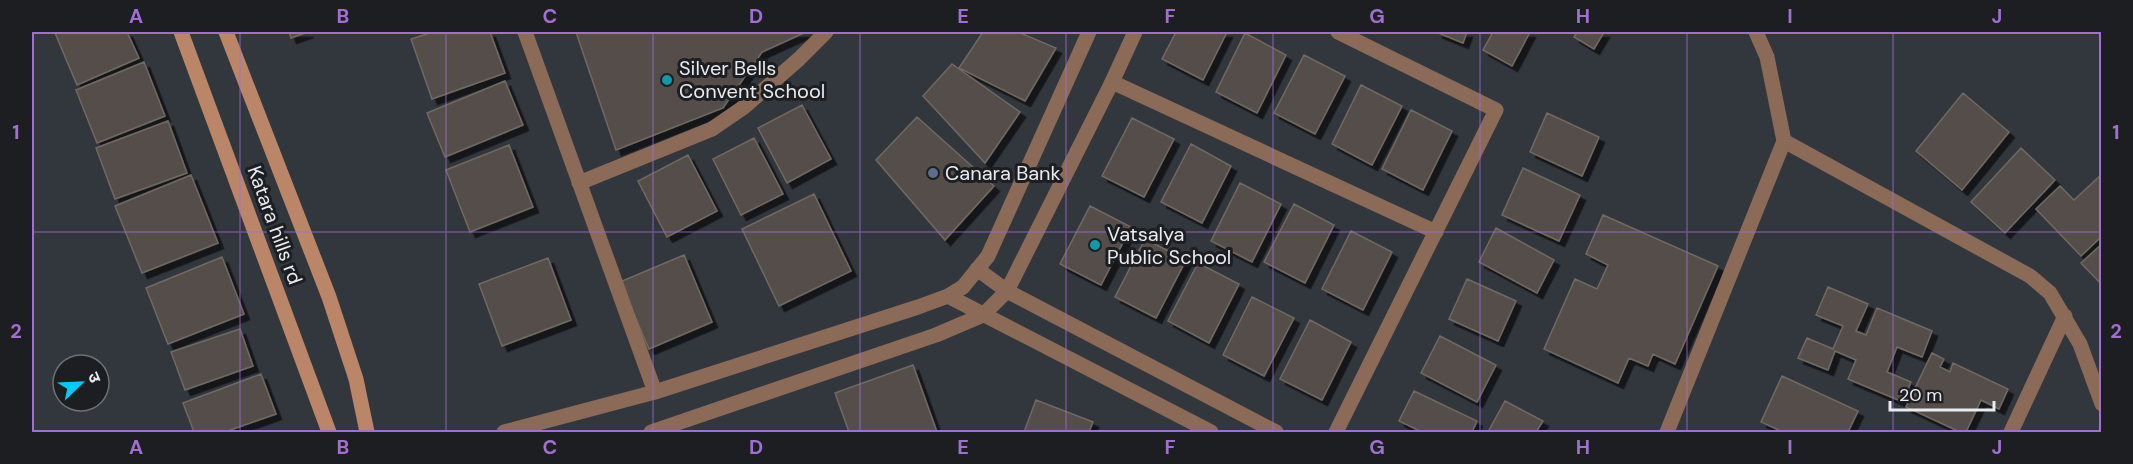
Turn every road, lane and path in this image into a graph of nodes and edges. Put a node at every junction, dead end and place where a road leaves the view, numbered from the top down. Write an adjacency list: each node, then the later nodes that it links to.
1 (181, 32): 20 (main road, Katara hills rd)
2 (226, 32): 21 (main road, Katara hills rd)
3 (525, 32): 11 (street)
4 (826, 32): 11 (street)
5 (1089, 32): 13 (street)
6 (1135, 32): 9 (street)
7 (1338, 32): 12 (street)
8 (1756, 32): 10 (street)
9 (1112, 82): 12 (street); 14 (street)
10 (1784, 141): 17 (street); 27 (street)
11 (579, 183): 18 (street)
12 (1436, 232): 26 (street)
13 (977, 269): 14 (street); 15 (street)
14 (1007, 291): 16 (street); 25 (street)
15 (948, 296): 16 (street); 18 (street)
16 (983, 315): 23 (street); 24 (street)
17 (2065, 316): 19 (street); 28 (street)
18 (655, 392): 22 (street)
19 (2102, 405)
20 (329, 432)
21 (367, 432)
22 (504, 432)
23 (651, 432)
24 (1211, 432)
25 (1276, 432)
26 (1336, 432)
27 (1667, 432)
28 (2011, 432)

